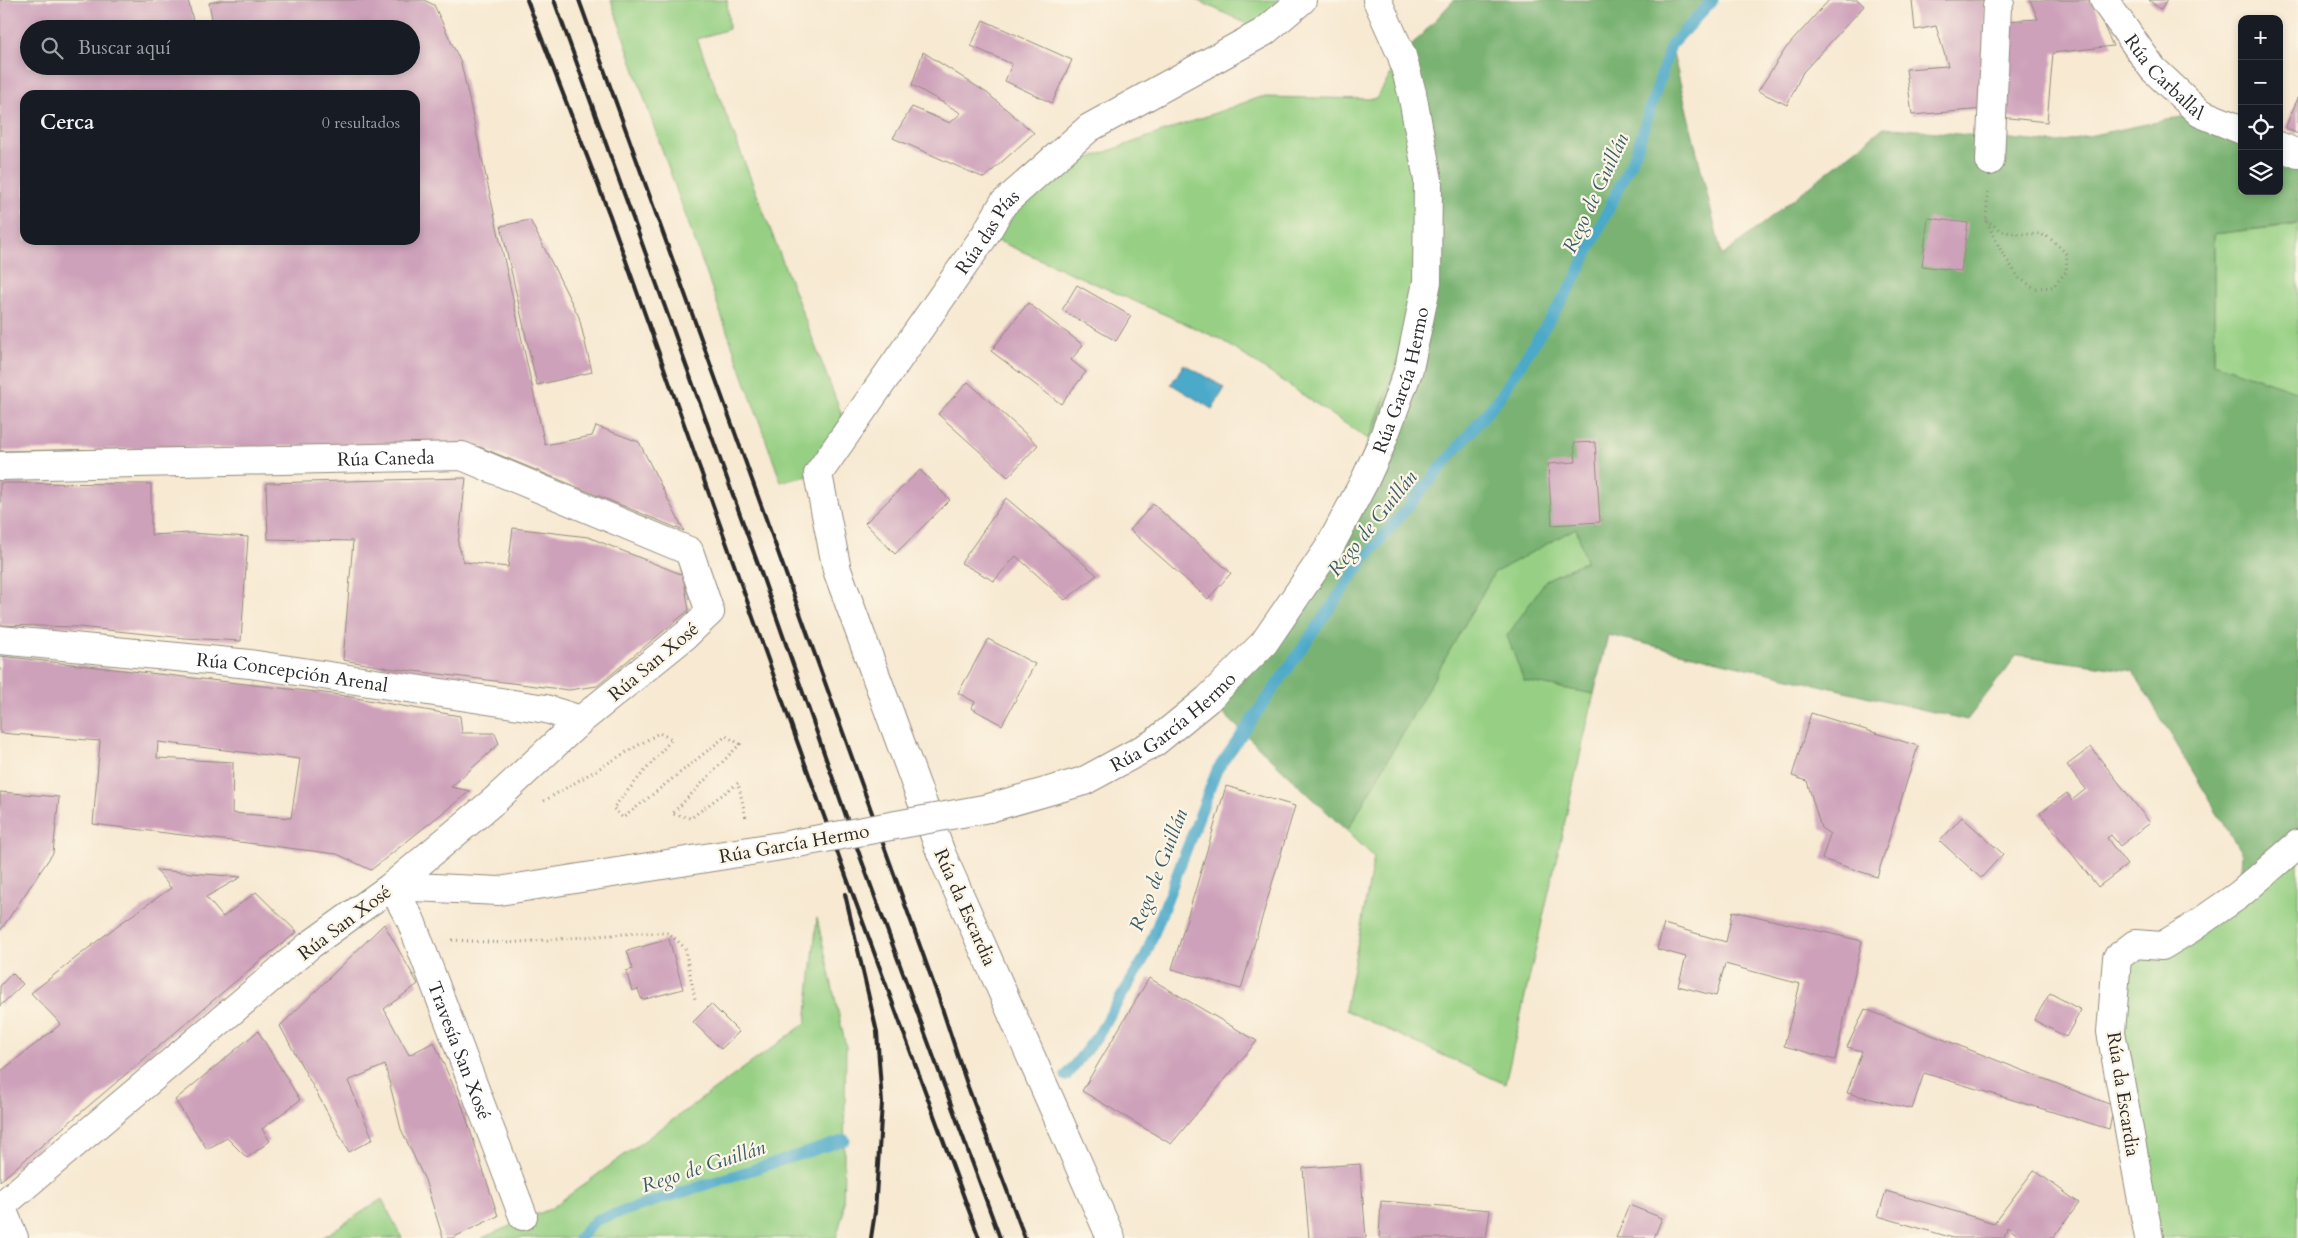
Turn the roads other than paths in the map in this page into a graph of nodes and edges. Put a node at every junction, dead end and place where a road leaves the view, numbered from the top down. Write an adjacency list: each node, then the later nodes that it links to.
1 (1302, 0): 10 (street, Rúa das Pías)
2 (1377, 0): 15 (street, Rúa García Hermo, bridge)
3 (2000, 0): 8 (street)
4 (2104, 0): 5 (street, Rúa Carballal)
5 (2238, 128)
6 (2283, 148): 7 (street)
7 (2298, 154)
8 (1990, 161)
9 (0, 466): 11 (street, Rúa Caneda)
10 (837, 570): 18 (street, Rúa da Escardia)
11 (710, 612): 13 (street, Rúa San Xosé)
12 (0, 640): 13 (street, Rúa Concepción Arenal)
13 (581, 720): 15 (street, Rúa San Xosé)
14 (2298, 844): 19 (street, Rúa da Escardia)
15 (392, 886): 16 (street, Travesía San Xosé); 17 (street, Rúa San Xosé)
16 (523, 1216)
17 (14, 1238)
18 (1111, 1238)
19 (2149, 1238)

